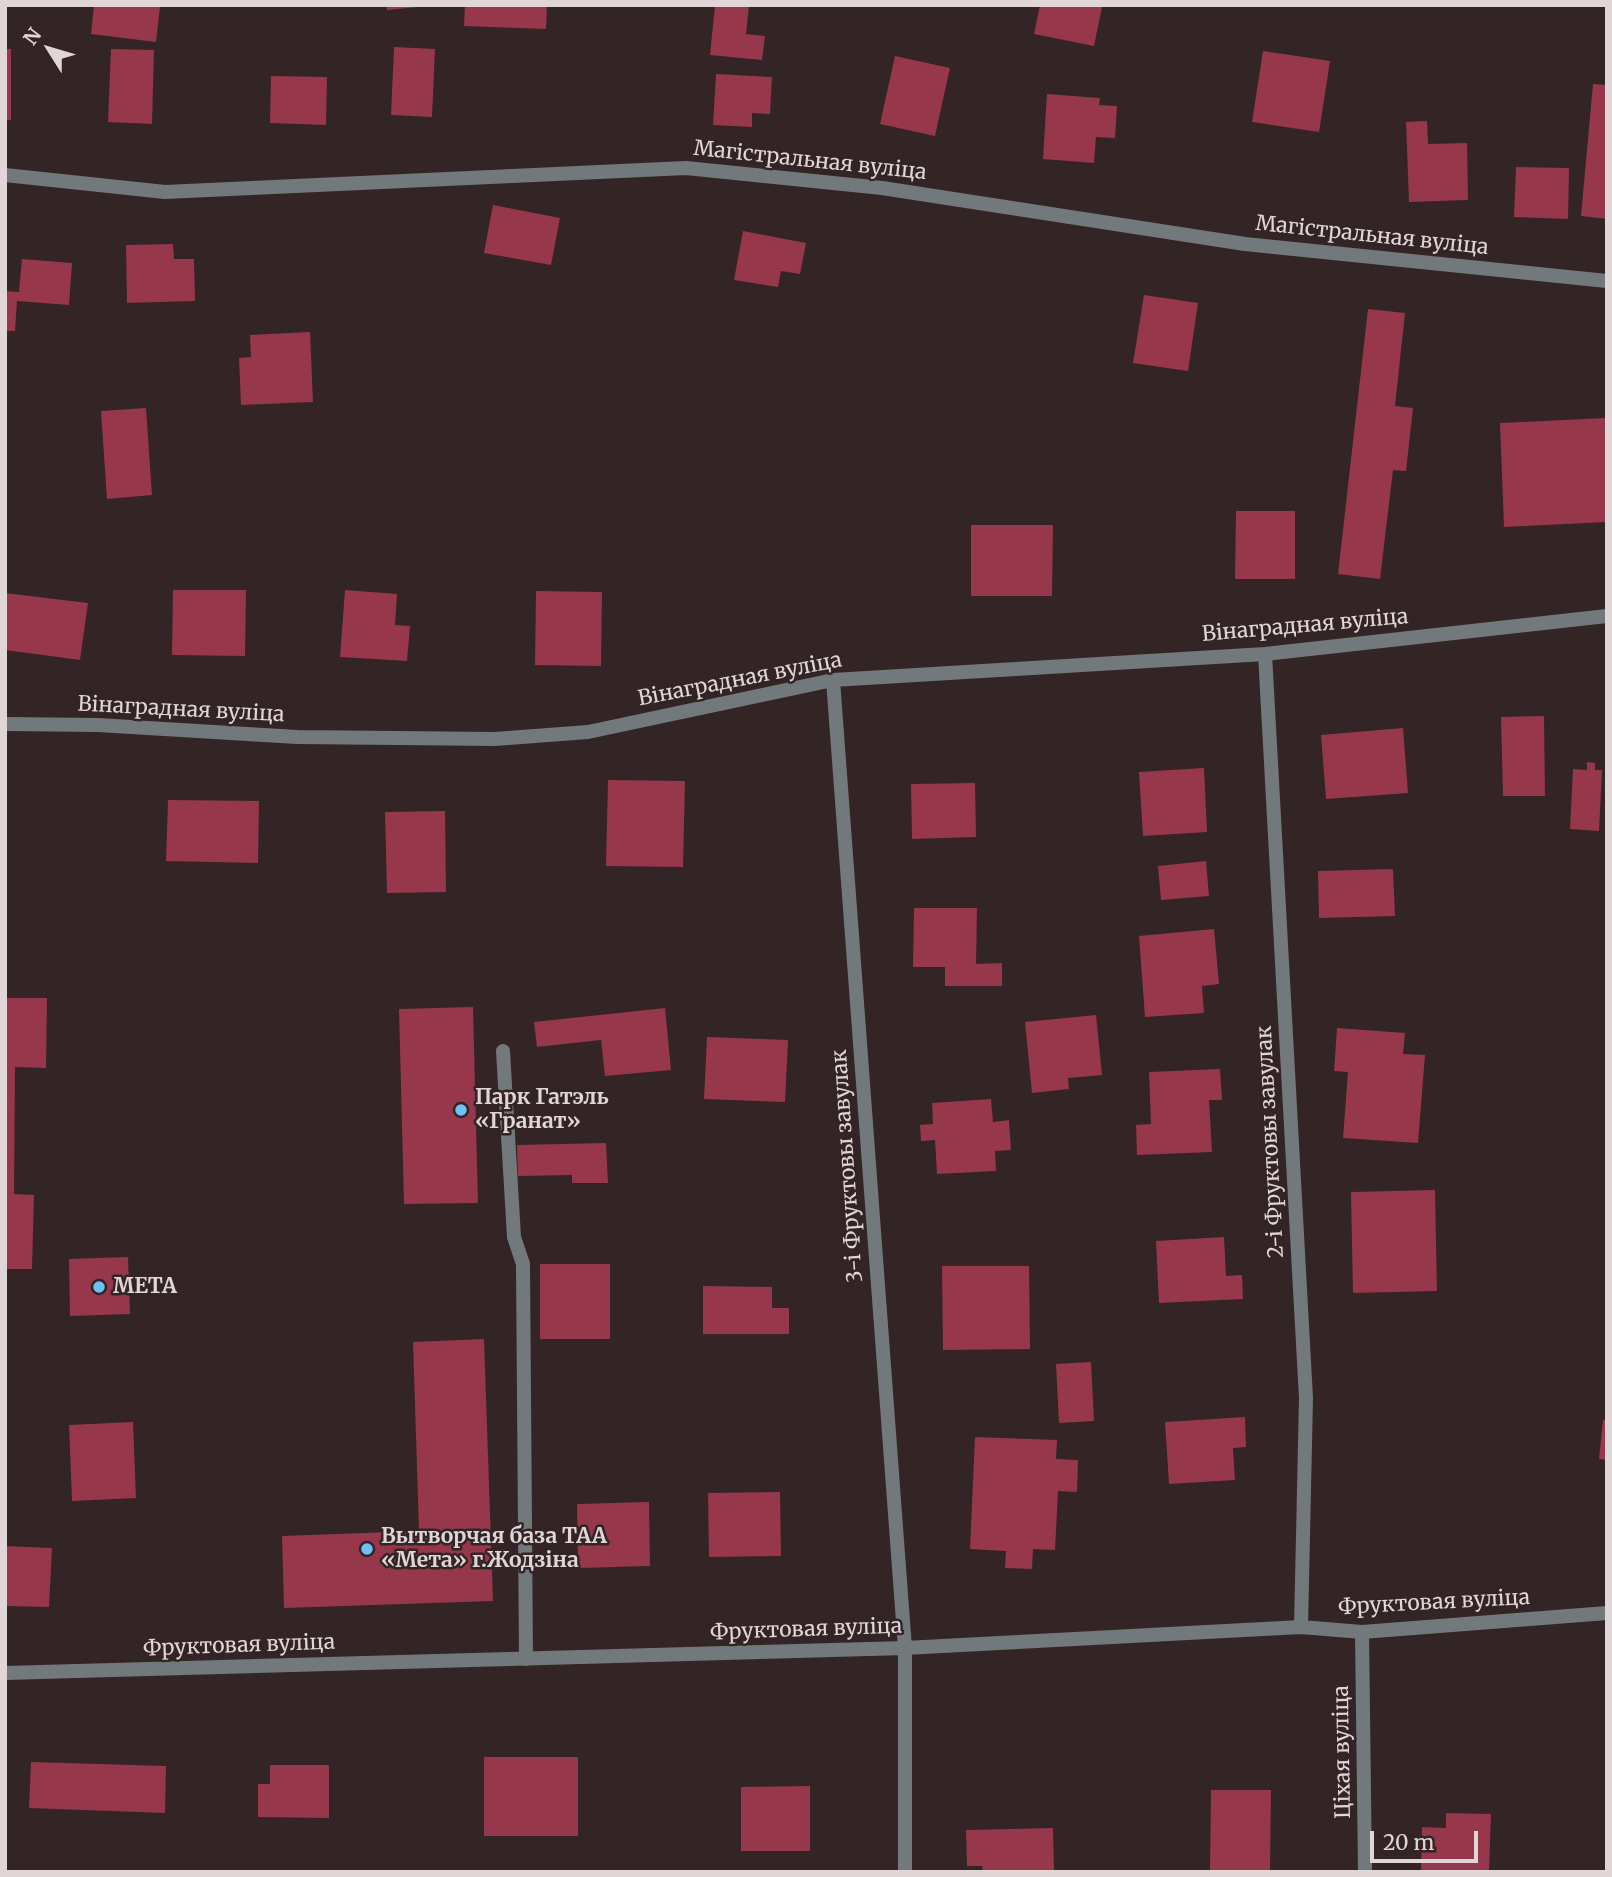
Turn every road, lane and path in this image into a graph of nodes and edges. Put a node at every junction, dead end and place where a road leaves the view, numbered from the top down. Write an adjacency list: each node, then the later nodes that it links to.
1 (5, 175): 2 (street, Магістральная вуліца)
2 (1607, 281)
3 (1607, 616): 4 (street, Вінаградная вуліца)
4 (1265, 654): 5 (street, Вінаградная вуліца); 9 (street, 2-і Фруктовы завулак)
5 (833, 680): 6 (street, Вінаградная вуліца); 11 (street, 3-і Фруктовы завулак)
6 (5, 724)
7 (503, 1051): 12 (street)
8 (1607, 1613): 10 (street, Фруктовая вуліца)
9 (1301, 1627): 10 (street, Фруктовая вуліца); 11 (street, Фруктовая вуліца)
10 (1362, 1632): 15 (street, Ціхая вуліца)
11 (905, 1648): 12 (street, Фруктовая вуліца); 14 (street, 3-і Фруктовы завулак)
12 (526, 1659): 13 (street, Фруктовая вуліца)
13 (5, 1674)
14 (905, 1872)
15 (1366, 1872)

